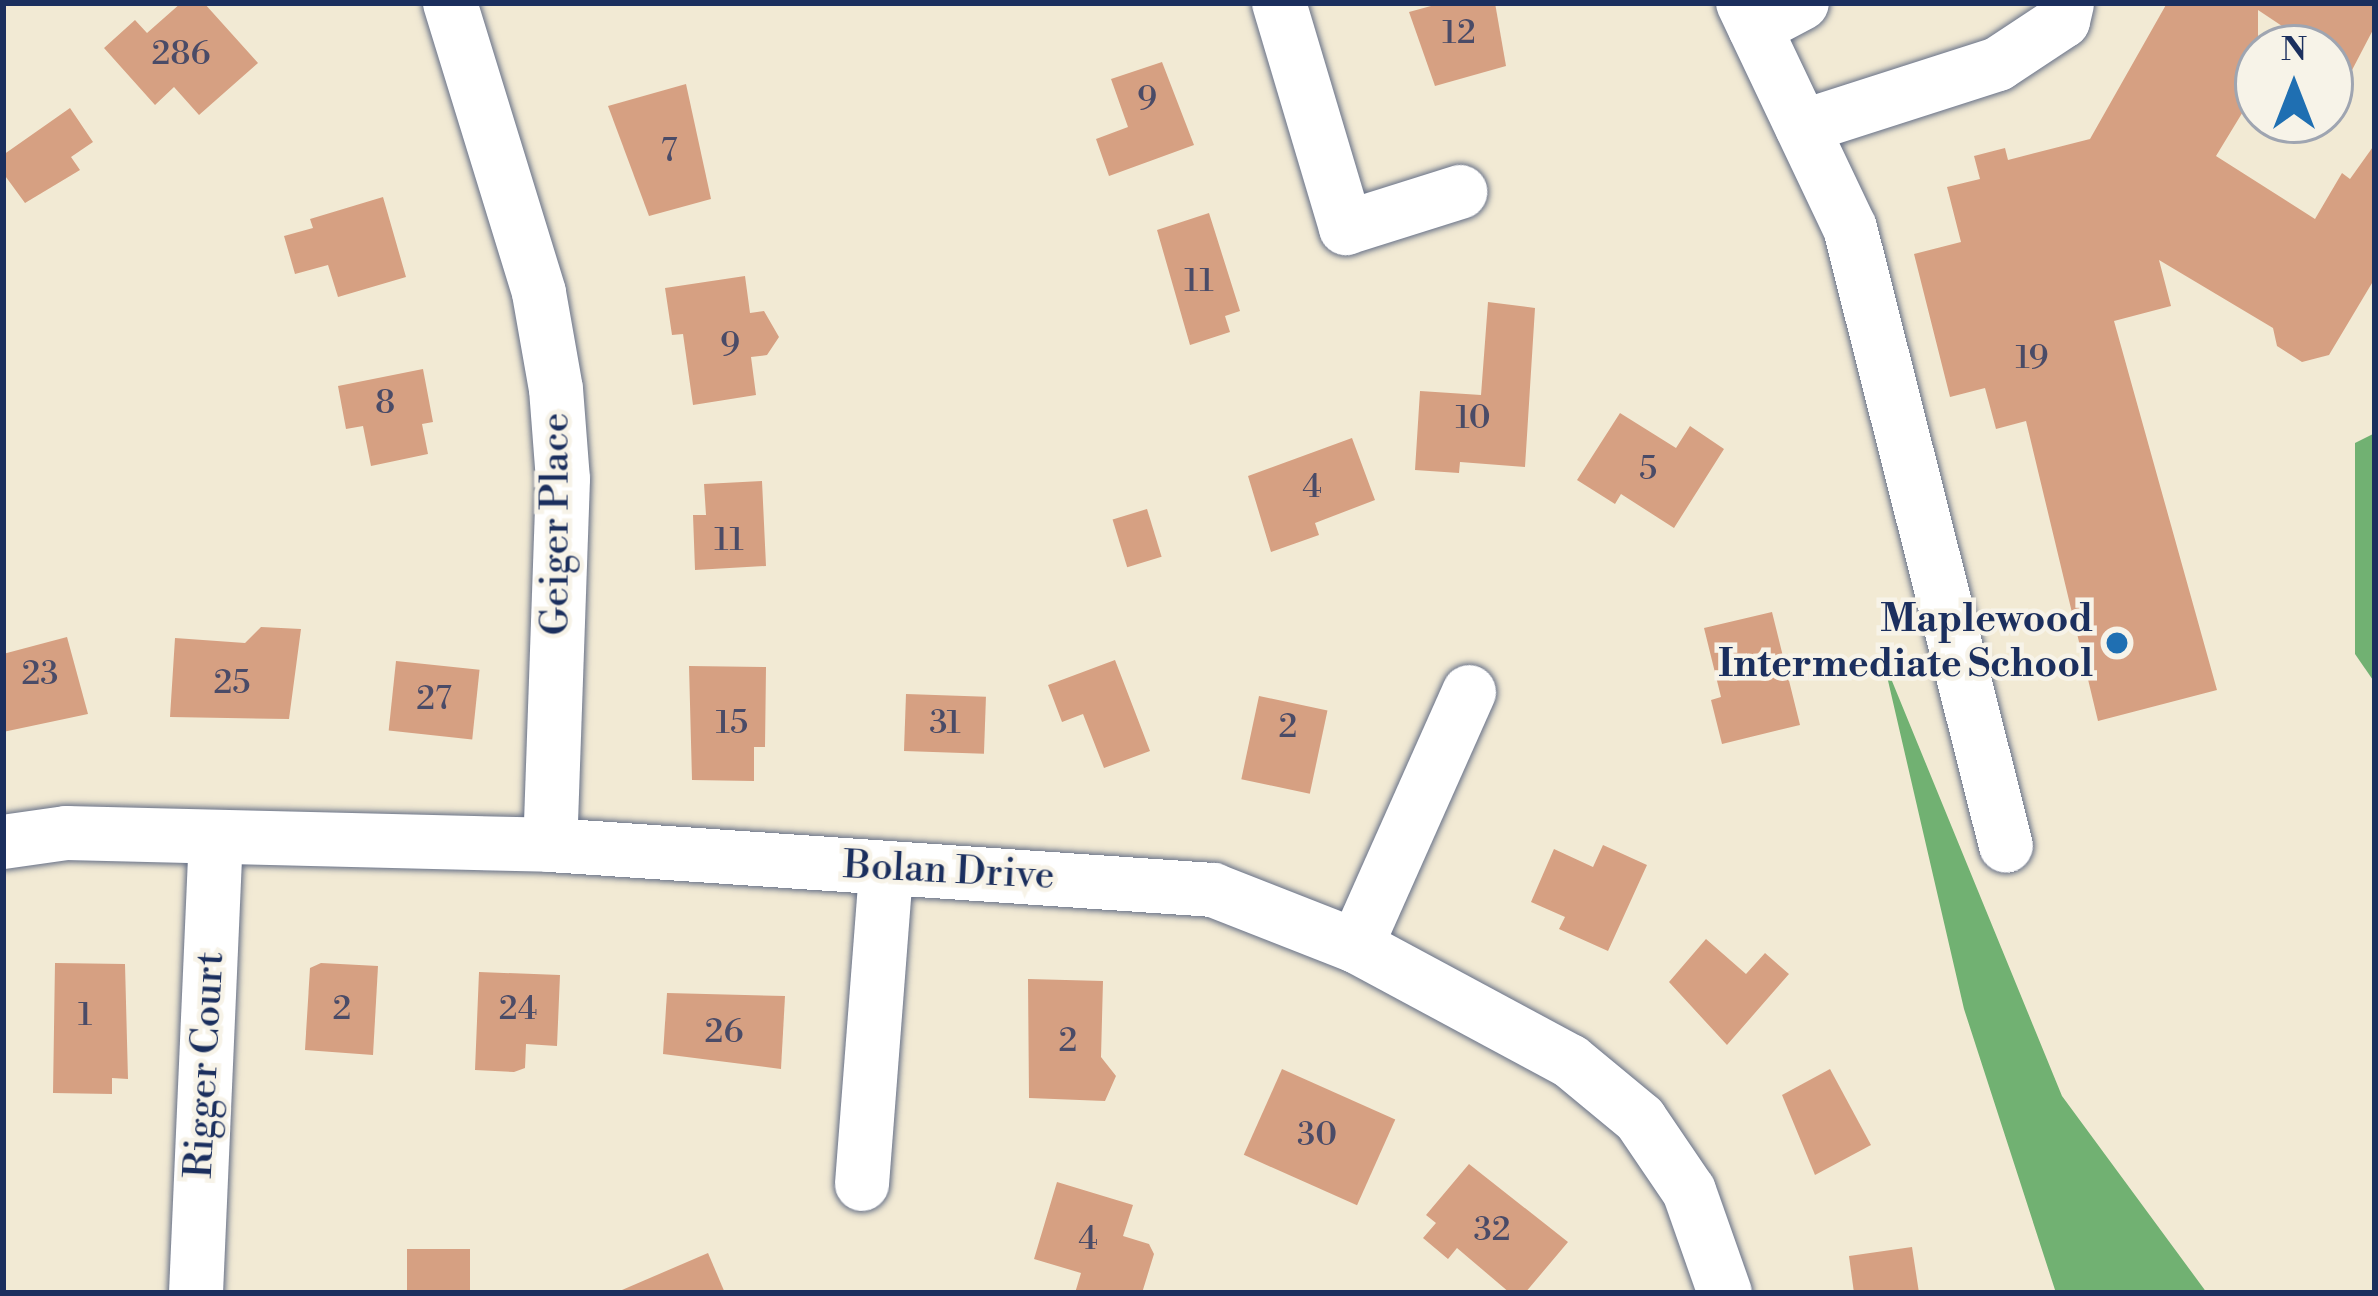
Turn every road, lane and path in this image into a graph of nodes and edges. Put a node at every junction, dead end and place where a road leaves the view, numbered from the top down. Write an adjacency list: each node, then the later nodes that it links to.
1 (450, 3): 10 (street, Geiger Place)
2 (1279, 3): 6 (street)
3 (2067, 3): 5 (street)
4 (1767, 11): 5 (street)
5 (1802, 127): 11 (street)
6 (1460, 192)
7 (1468, 692): 13 (street)
8 (216, 837): 9 (street, Bolan Drive); 10 (street, Bolan Drive); 15 (street, Rigger Court)
9 (3, 842)
10 (550, 844): 12 (street, Bolan Drive)
11 (2006, 846)
12 (886, 869): 13 (street, Bolan Drive); 14 (street)
13 (1356, 946): 16 (street, Bolan Drive)
14 (862, 1184)
15 (196, 1293)
16 (1725, 1293)

